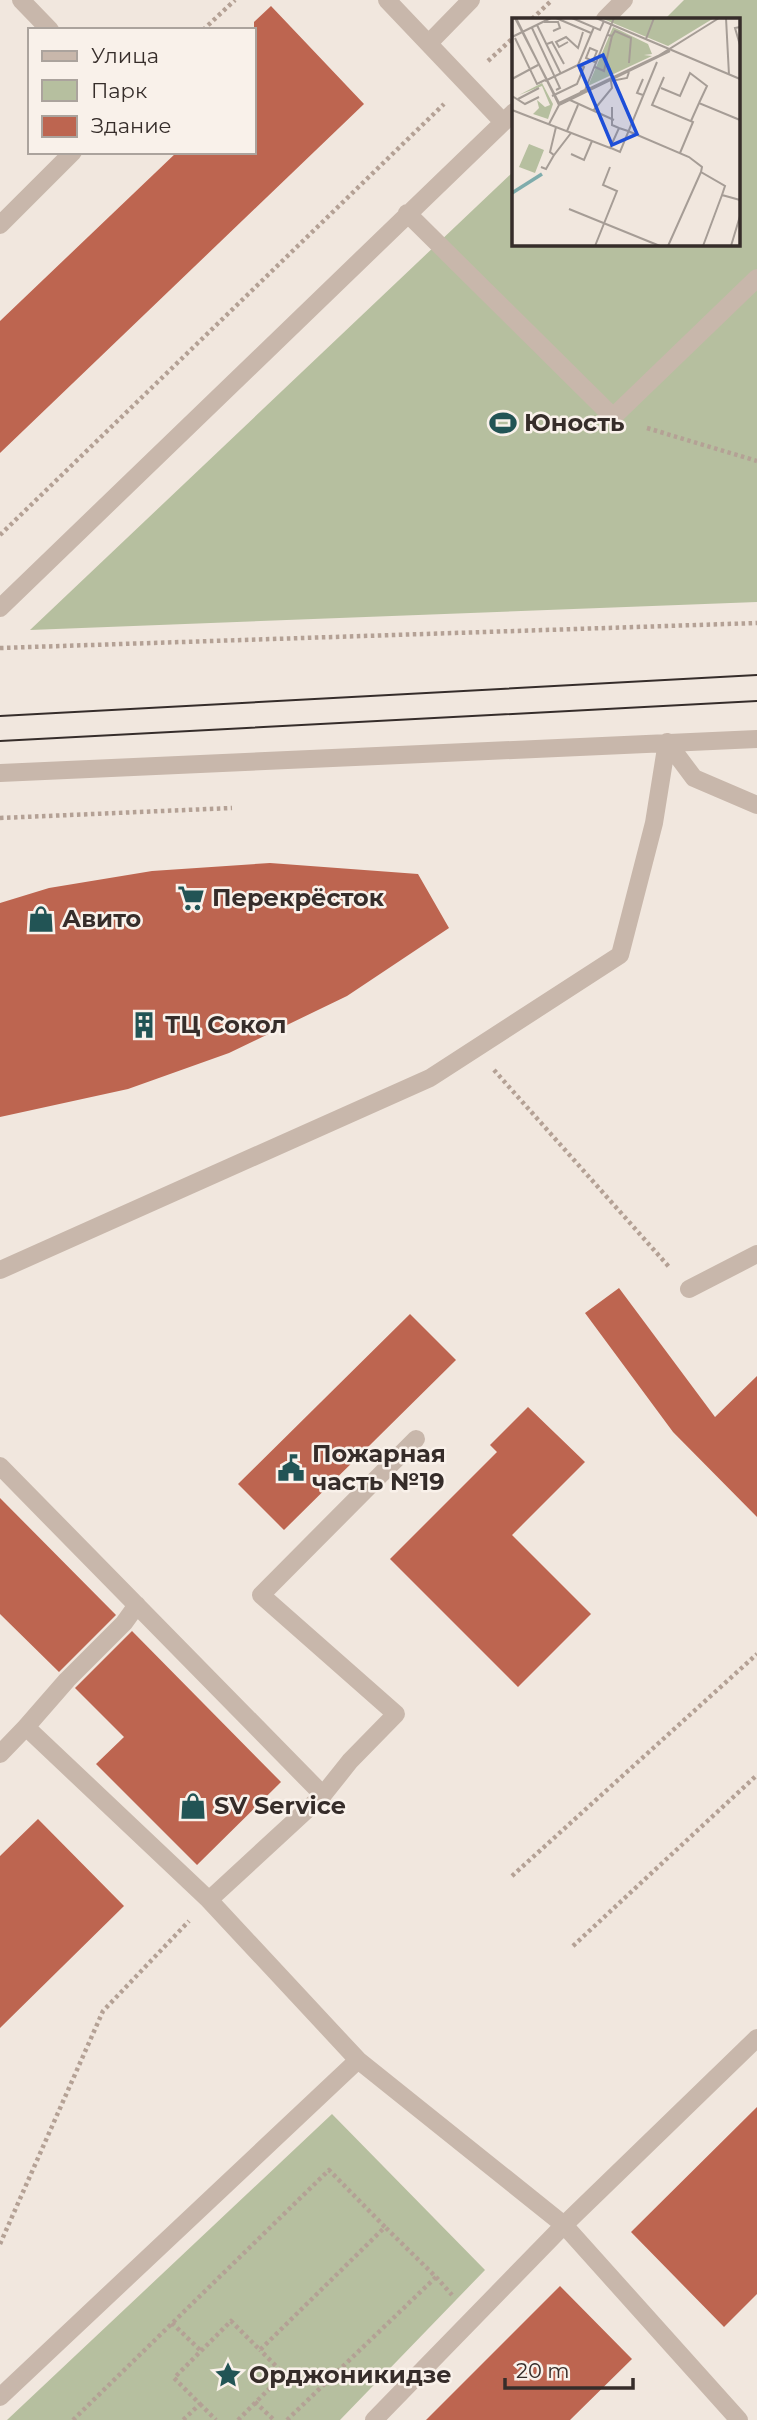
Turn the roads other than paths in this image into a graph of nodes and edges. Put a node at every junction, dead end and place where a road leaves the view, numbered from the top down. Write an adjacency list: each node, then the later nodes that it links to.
1 (21, 0): 6 (street)
2 (387, 0): 7 (street)
3 (471, 0): 7 (street)
4 (624, 0): 5 (street)
5 (606, 18)
6 (48, 28)
7 (429, 43): 8 (street)
8 (508, 117): 10 (street)
9 (71, 154): 11 (street)
10 (407, 213): 12 (street); 13 (street)
11 (0, 225)
12 (757, 278)
13 (0, 608)
14 (757, 739): 15 (street)
15 (667, 742): 16 (street); 17 (street); 19 (street)
16 (0, 773)
17 (757, 805)
18 (757, 1254): 20 (street)
19 (0, 1270)
20 (689, 1289)
21 (416, 1439): 26 (street)
22 (0, 1466): 23 (street)
23 (137, 1605): 24 (street); 26 (street)
24 (26, 1727): 25 (street); 27 (street)
25 (0, 1754)
26 (323, 1794): 27 (street)
27 (209, 1900): 29 (street)
28 (757, 2038): 30 (street)
29 (358, 2060): 30 (street); 31 (street)
30 (564, 2224): 32 (street); 33 (street)
31 (0, 2397)
32 (374, 2420)
33 (739, 2420)

